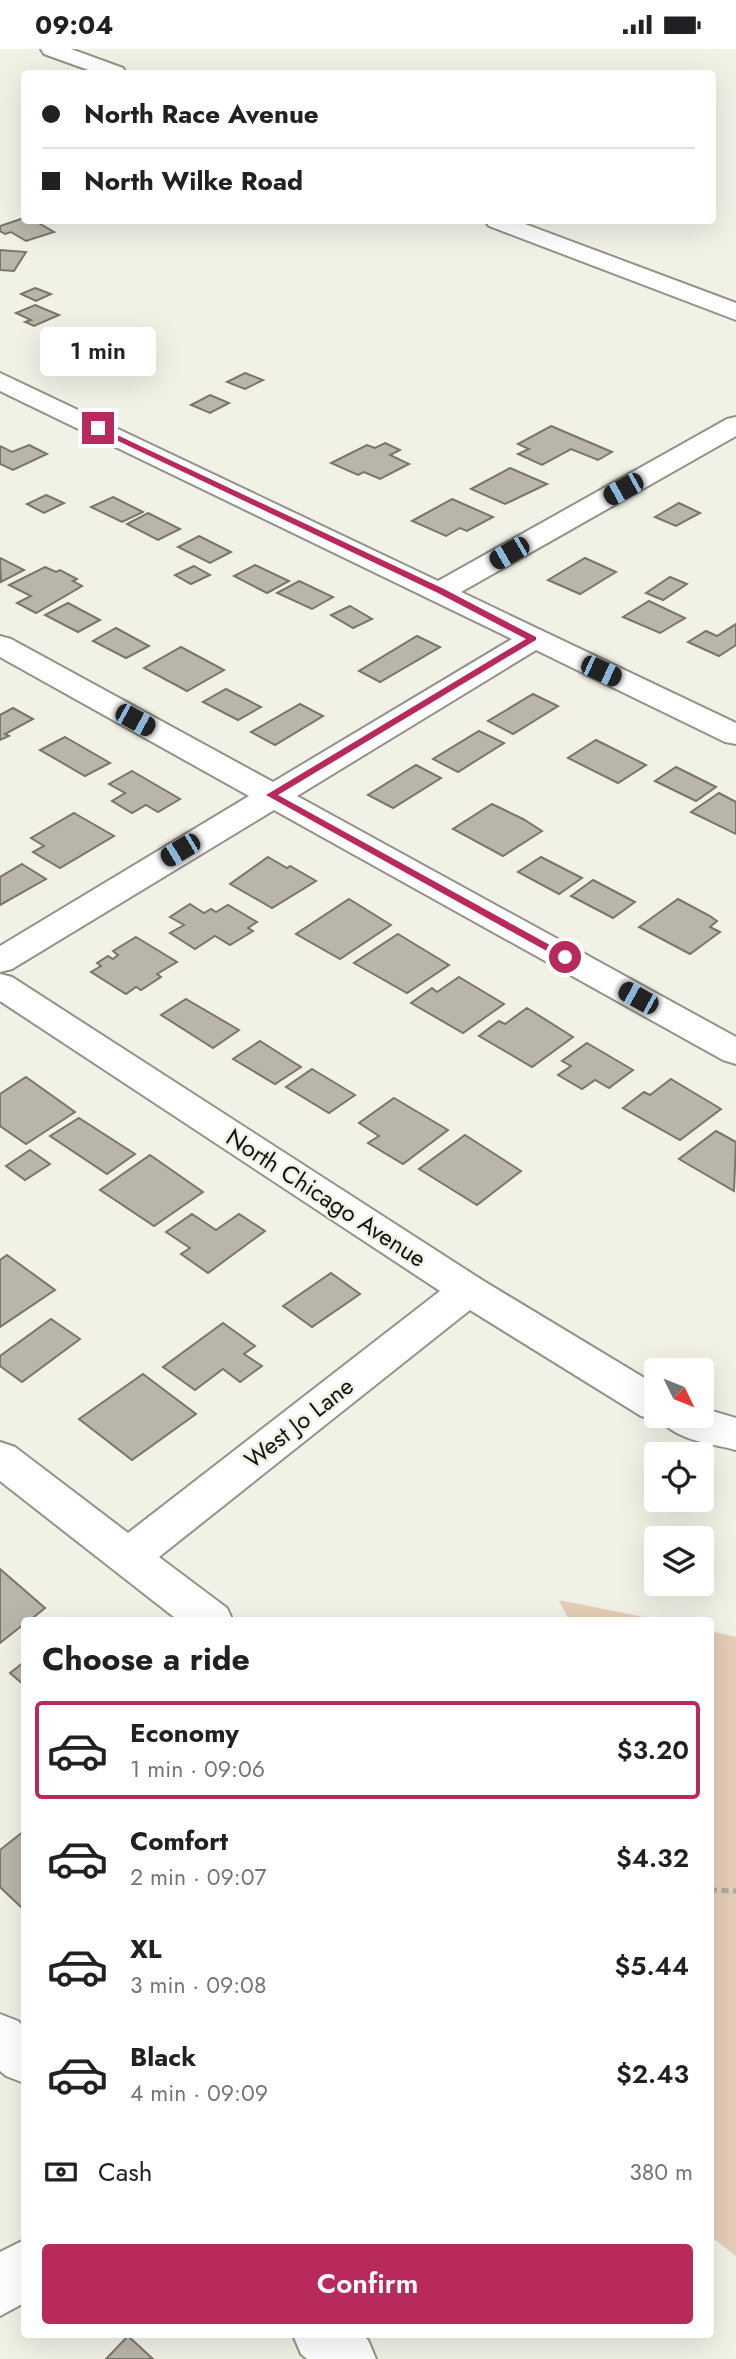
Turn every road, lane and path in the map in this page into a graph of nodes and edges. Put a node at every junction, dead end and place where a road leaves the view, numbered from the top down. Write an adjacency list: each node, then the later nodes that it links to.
1 (52, 49): 2 (street)
2 (107, 70)
3 (505, 224): 4 (street)
4 (736, 312)
5 (0, 381): 7 (street)
6 (736, 425): 7 (street)
7 (441, 591): 8 (street)
8 (533, 639): 10 (street); 11 (street)
9 (0, 645): 11 (street)
10 (736, 735)
11 (271, 795): 12 (street); 14 (street)
12 (0, 961)
13 (0, 985): 15 (street, North Chicago Avenue)
14 (736, 1052)
15 (468, 1290): 16 (street, North Chicago Avenue); 20 (street, West Jo Lane)
16 (644, 1398)
17 (713, 1428): 18 (street)
18 (736, 1434)
19 (0, 1458): 20 (street)
20 (129, 1556): 21 (street)
21 (206, 1617)
22 (714, 1890): 23 (path)
23 (736, 1891)
24 (0, 2037): 25 (street)
25 (21, 2057)
26 (21, 2269): 27 (street)
27 (0, 2289)
28 (324, 2338): 29 (street)
29 (348, 2359)

